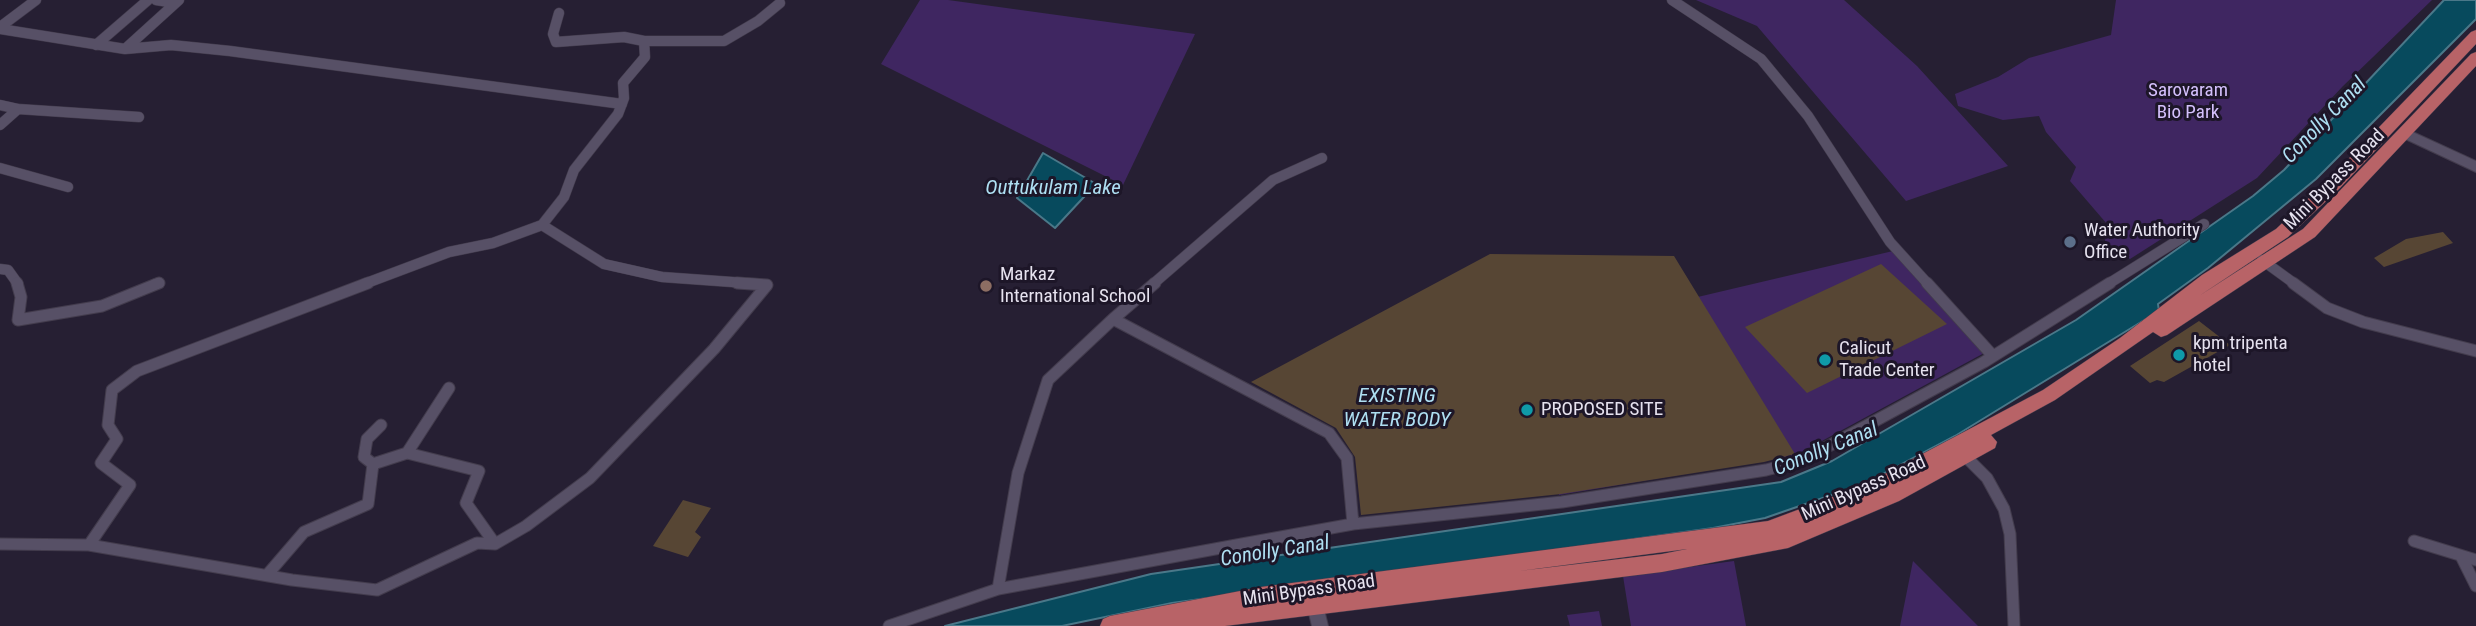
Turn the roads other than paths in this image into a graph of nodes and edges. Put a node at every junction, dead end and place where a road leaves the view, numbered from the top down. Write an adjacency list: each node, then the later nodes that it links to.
1 (36, 0): 8 (street)
2 (148, 0): 11 (street)
3 (156, 0): 5 (street)
4 (1672, 0): 31 (street)
5 (177, 2): 12 (street)
6 (780, 4): 10 (street)
7 (559, 13): 10 (street)
8 (0, 28): 11 (street)
9 (2476, 35): 19 (main road, Mini Bypass Road)
10 (644, 41): 14 (street)
11 (96, 45): 12 (street)
12 (125, 50): 14 (street)
13 (2476, 57): 19 (main road, Mini Bypass Road)
14 (622, 104): 25 (street)
15 (0, 105): 16 (street)
16 (18, 109): 17 (street); 18 (street)
17 (139, 117)
18 (0, 125)
19 (2397, 129): 21 (main road); 26 (main road, Mini Bypass Road)
20 (1322, 158): 29 (street)
21 (2476, 167)
22 (0, 168): 23 (street)
23 (68, 187)
24 (2204, 224): 31 (street)
25 (542, 225): 40 (street); 41 (street)
26 (2257, 258): 30 (street); 35 (main road, Mini Bypass Road); 47 (main road, Mini Bypass Road)
27 (0, 269): 28 (street)
28 (159, 283)
29 (1113, 319): 37 (street); 46 (street)
30 (2476, 351)
31 (1993, 356): 37 (street)
32 (449, 388): 34 (street)
33 (381, 425): 36 (street)
34 (407, 453): 36 (street); 40 (street)
35 (1965, 456): 47 (main road, Mini Bypass Road); 52 (street)
36 (373, 464): 44 (street)
37 (1353, 524): 46 (street)
38 (2414, 541): 42 (street)
39 (0, 544): 41 (street)
40 (495, 544): 44 (street)
41 (89, 545): 44 (street)
42 (2461, 556): 43 (street); 45 (street)
43 (2476, 559)
44 (267, 575)
45 (2476, 586)
46 (998, 589): 48 (street)
47 (1314, 598): 49 (main road, Mini Bypass Road); 50 (main road, Mini Bypass Road); 51 (street)
48 (889, 626)
49 (1110, 626)
50 (1170, 626)
51 (1320, 626)
52 (2014, 626)

